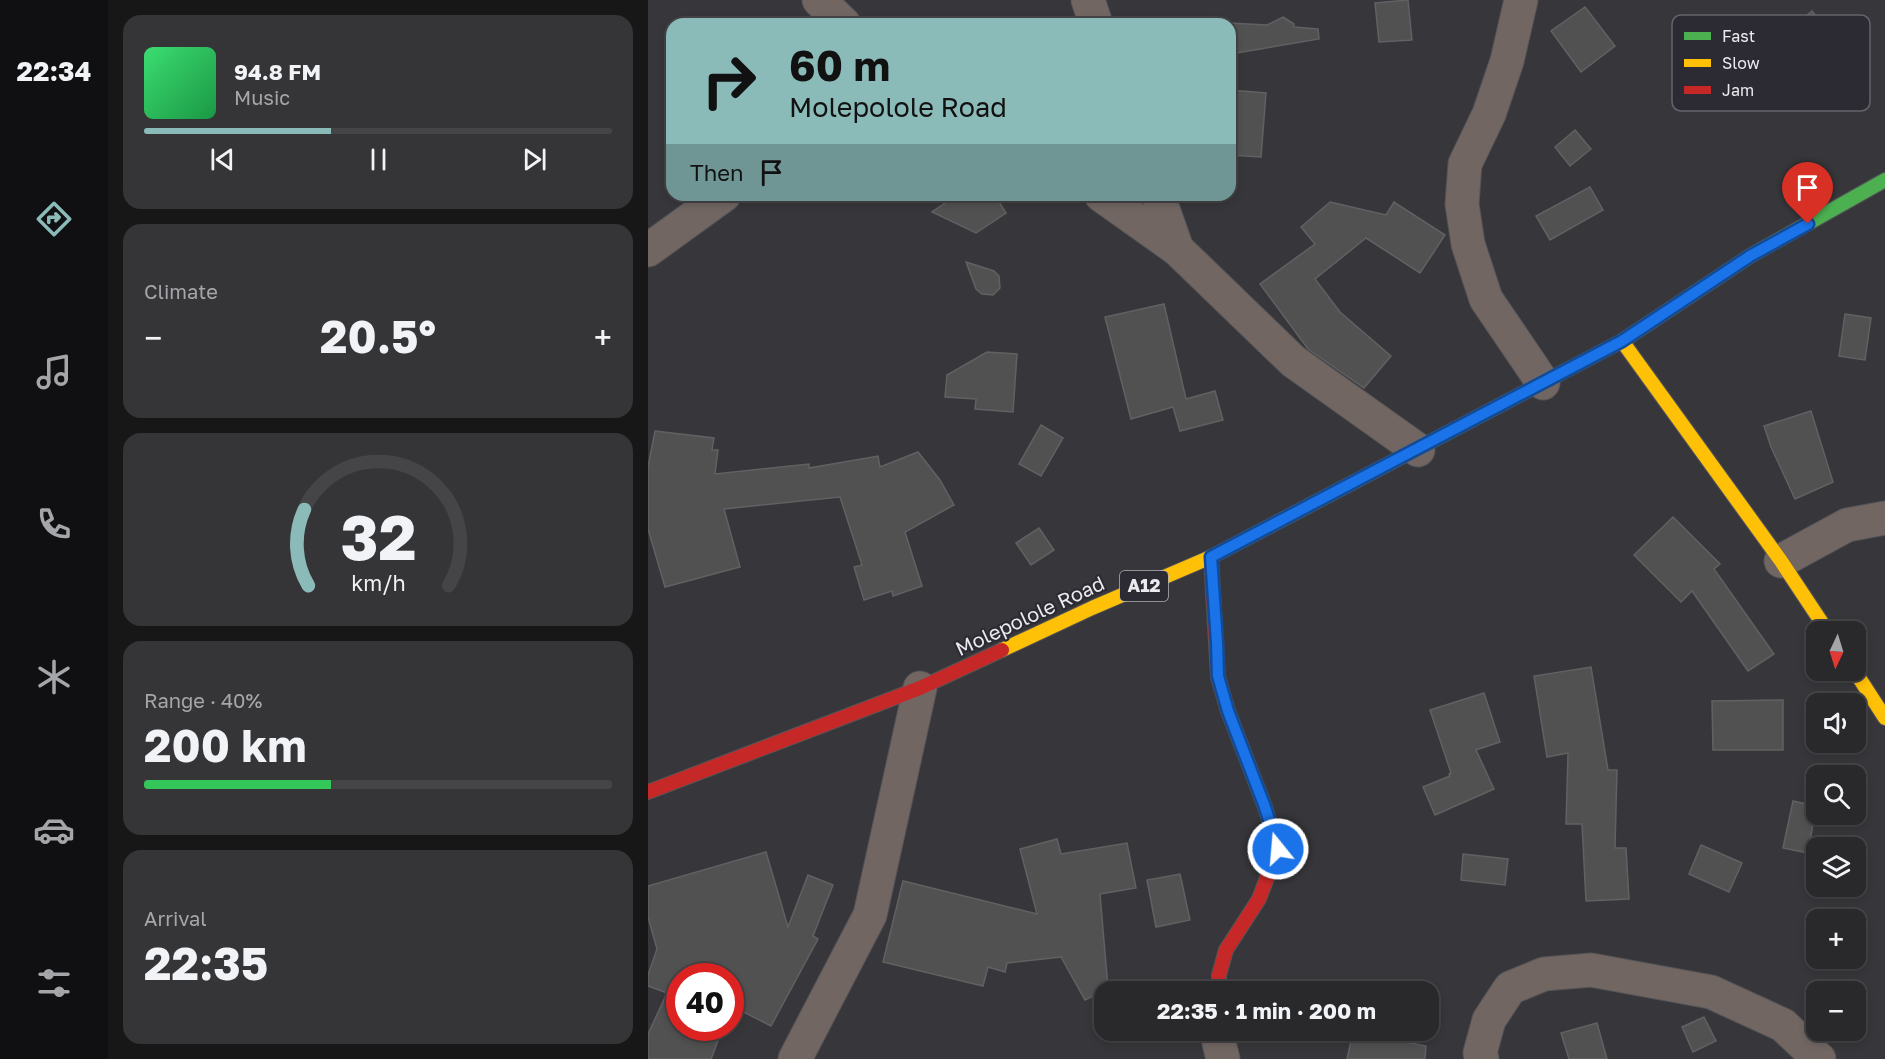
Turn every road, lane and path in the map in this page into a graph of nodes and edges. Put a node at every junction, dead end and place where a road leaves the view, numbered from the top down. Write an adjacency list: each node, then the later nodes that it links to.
1 (819, 0): 4 (street)
2 (1088, 0): 5 (street)
3 (1521, 0): 13 (street)
4 (838, 18)
5 (1094, 18)
6 (1885, 180): 12 (main road, Molepolole Road / A12)
7 (716, 201): 11 (street)
8 (1109, 201): 10 (street)
9 (1160, 201): 10 (street)
10 (1177, 249): 14 (street)
11 (648, 250)
12 (1622, 341): 13 (main road, Molepolole Road / A12); 17 (main road)
13 (1543, 383): 14 (main road, Molepolole Road / A12)
14 (1418, 450): 16 (main road, Molepolole Road / A12)
15 (1885, 518): 17 (street)
16 (1211, 557): 20 (main road, Molepolole Road / A12); 23 (main road)
17 (1781, 561): 18 (main road)
18 (1821, 621)
19 (1861, 681): 21 (main road)
20 (920, 688): 22 (main road, Molepolole Road / A12); 25 (street)
21 (1885, 718)
22 (648, 792)
23 (1219, 981)
24 (1219, 1041): 26 (street)
25 (795, 1059)
26 (1223, 1059)
27 (1482, 1059): 28 (street)
28 (1819, 1059)

